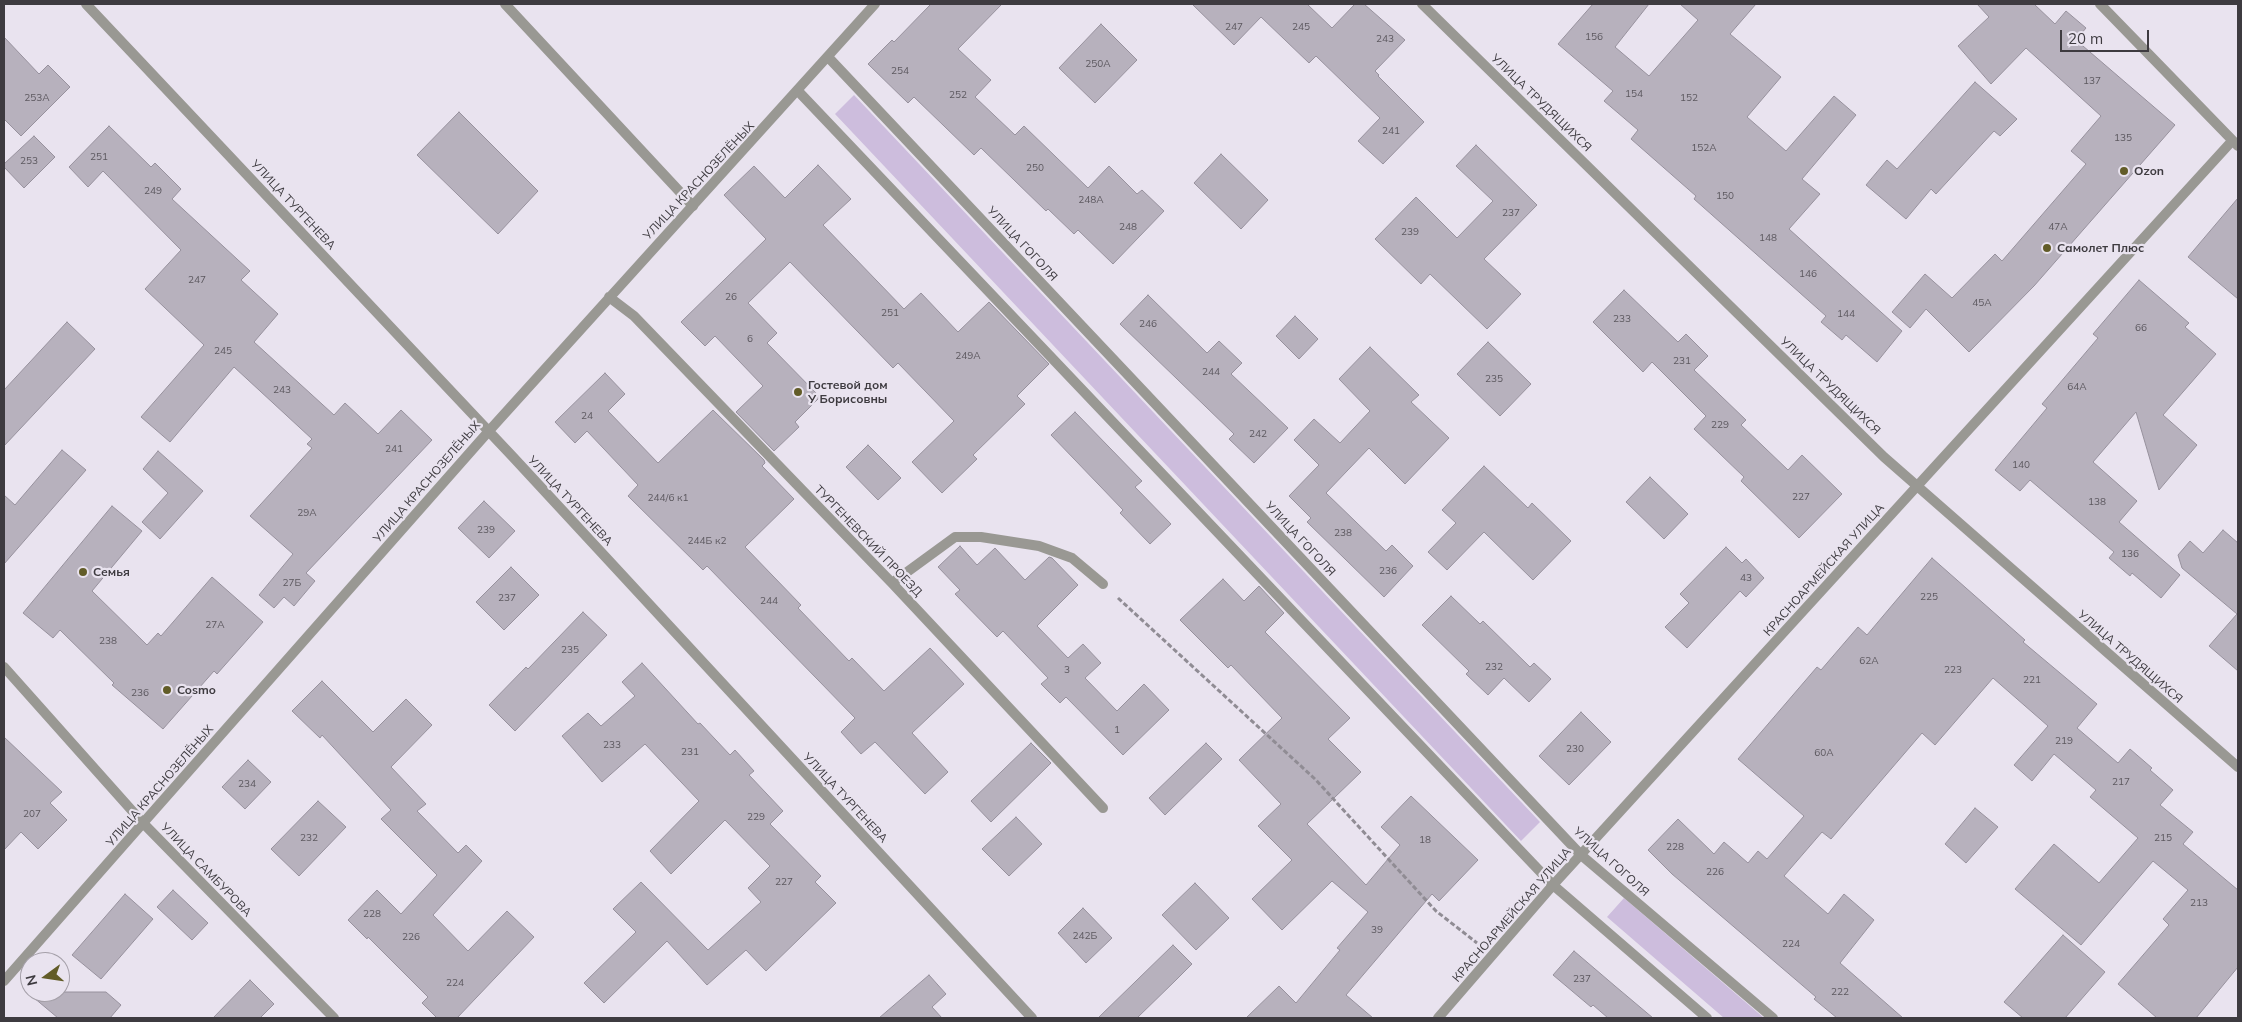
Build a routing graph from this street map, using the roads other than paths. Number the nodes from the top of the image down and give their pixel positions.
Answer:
1 (86, 4) edge
2 (505, 4) edge
3 (875, 4) edge
4 (1422, 4) edge
5 (2100, 4) edge
6 (828, 57) junction
7 (798, 91) junction
8 (2235, 144) edge
9 (693, 206) junction
10 (609, 297) junction
11 (488, 432) junction
12 (1917, 486) junction
13 (892, 583) junction
14 (1103, 584) road end
15 (4, 667) edge
16 (2238, 768) edge
17 (1103, 808) dead end
18 (143, 823) junction
19 (1581, 855) junction
20 (1552, 885) junction
21 (4, 981) edge
22 (334, 1018) edge
23 (1032, 1018) edge
24 (1438, 1018) edge
25 (1707, 1018) edge
26 (1773, 1018) edge

1 - 11 street, УЛИЦА ТУРГЕНЕВА
2 - 9 street
3 - 6 street, УЛИЦА КРАСНОЗЕЛЁНЫХ
4 - 12 street, УЛИЦА ТРУДЯЩИХСЯ
5 - 8 street
6 - 7 street, УЛИЦА КРАСНОЗЕЛЁНЫХ
6 - 19 street, УЛИЦА ГОГОЛЯ
7 - 9 street, УЛИЦА КРАСНОЗЕЛЁНЫХ
7 - 20 street
8 - 12 street, КРАСНОАРМЕЙСКАЯ УЛИЦА
9 - 10 street, УЛИЦА КРАСНОЗЕЛЁНЫХ
10 - 11 street, УЛИЦА КРАСНОЗЕЛЁНЫХ
10 - 13 street, ТУРГЕНЕВСКИЙ ПРОЕЗД
11 - 18 street, УЛИЦА КРАСНОЗЕЛЁНЫХ
11 - 23 street, УЛИЦА ТУРГЕНЕВА
12 - 16 street, УЛИЦА ТРУДЯЩИХСЯ
12 - 19 street, КРАСНОАРМЕЙСКАЯ УЛИЦА
13 - 14 street
13 - 17 street, ТУРГЕНЕВСКИЙ ПРОЕЗД
15 - 18 street, УЛИЦА САМБУРОВА
18 - 21 street, УЛИЦА КРАСНОЗЕЛЁНЫХ
18 - 22 street, УЛИЦА САМБУРОВА
19 - 20 street, КРАСНОАРМЕЙСКАЯ УЛИЦА
19 - 26 street, УЛИЦА ГОГОЛЯ
20 - 24 street, КРАСНОАРМЕЙСКАЯ УЛИЦА
20 - 25 street

